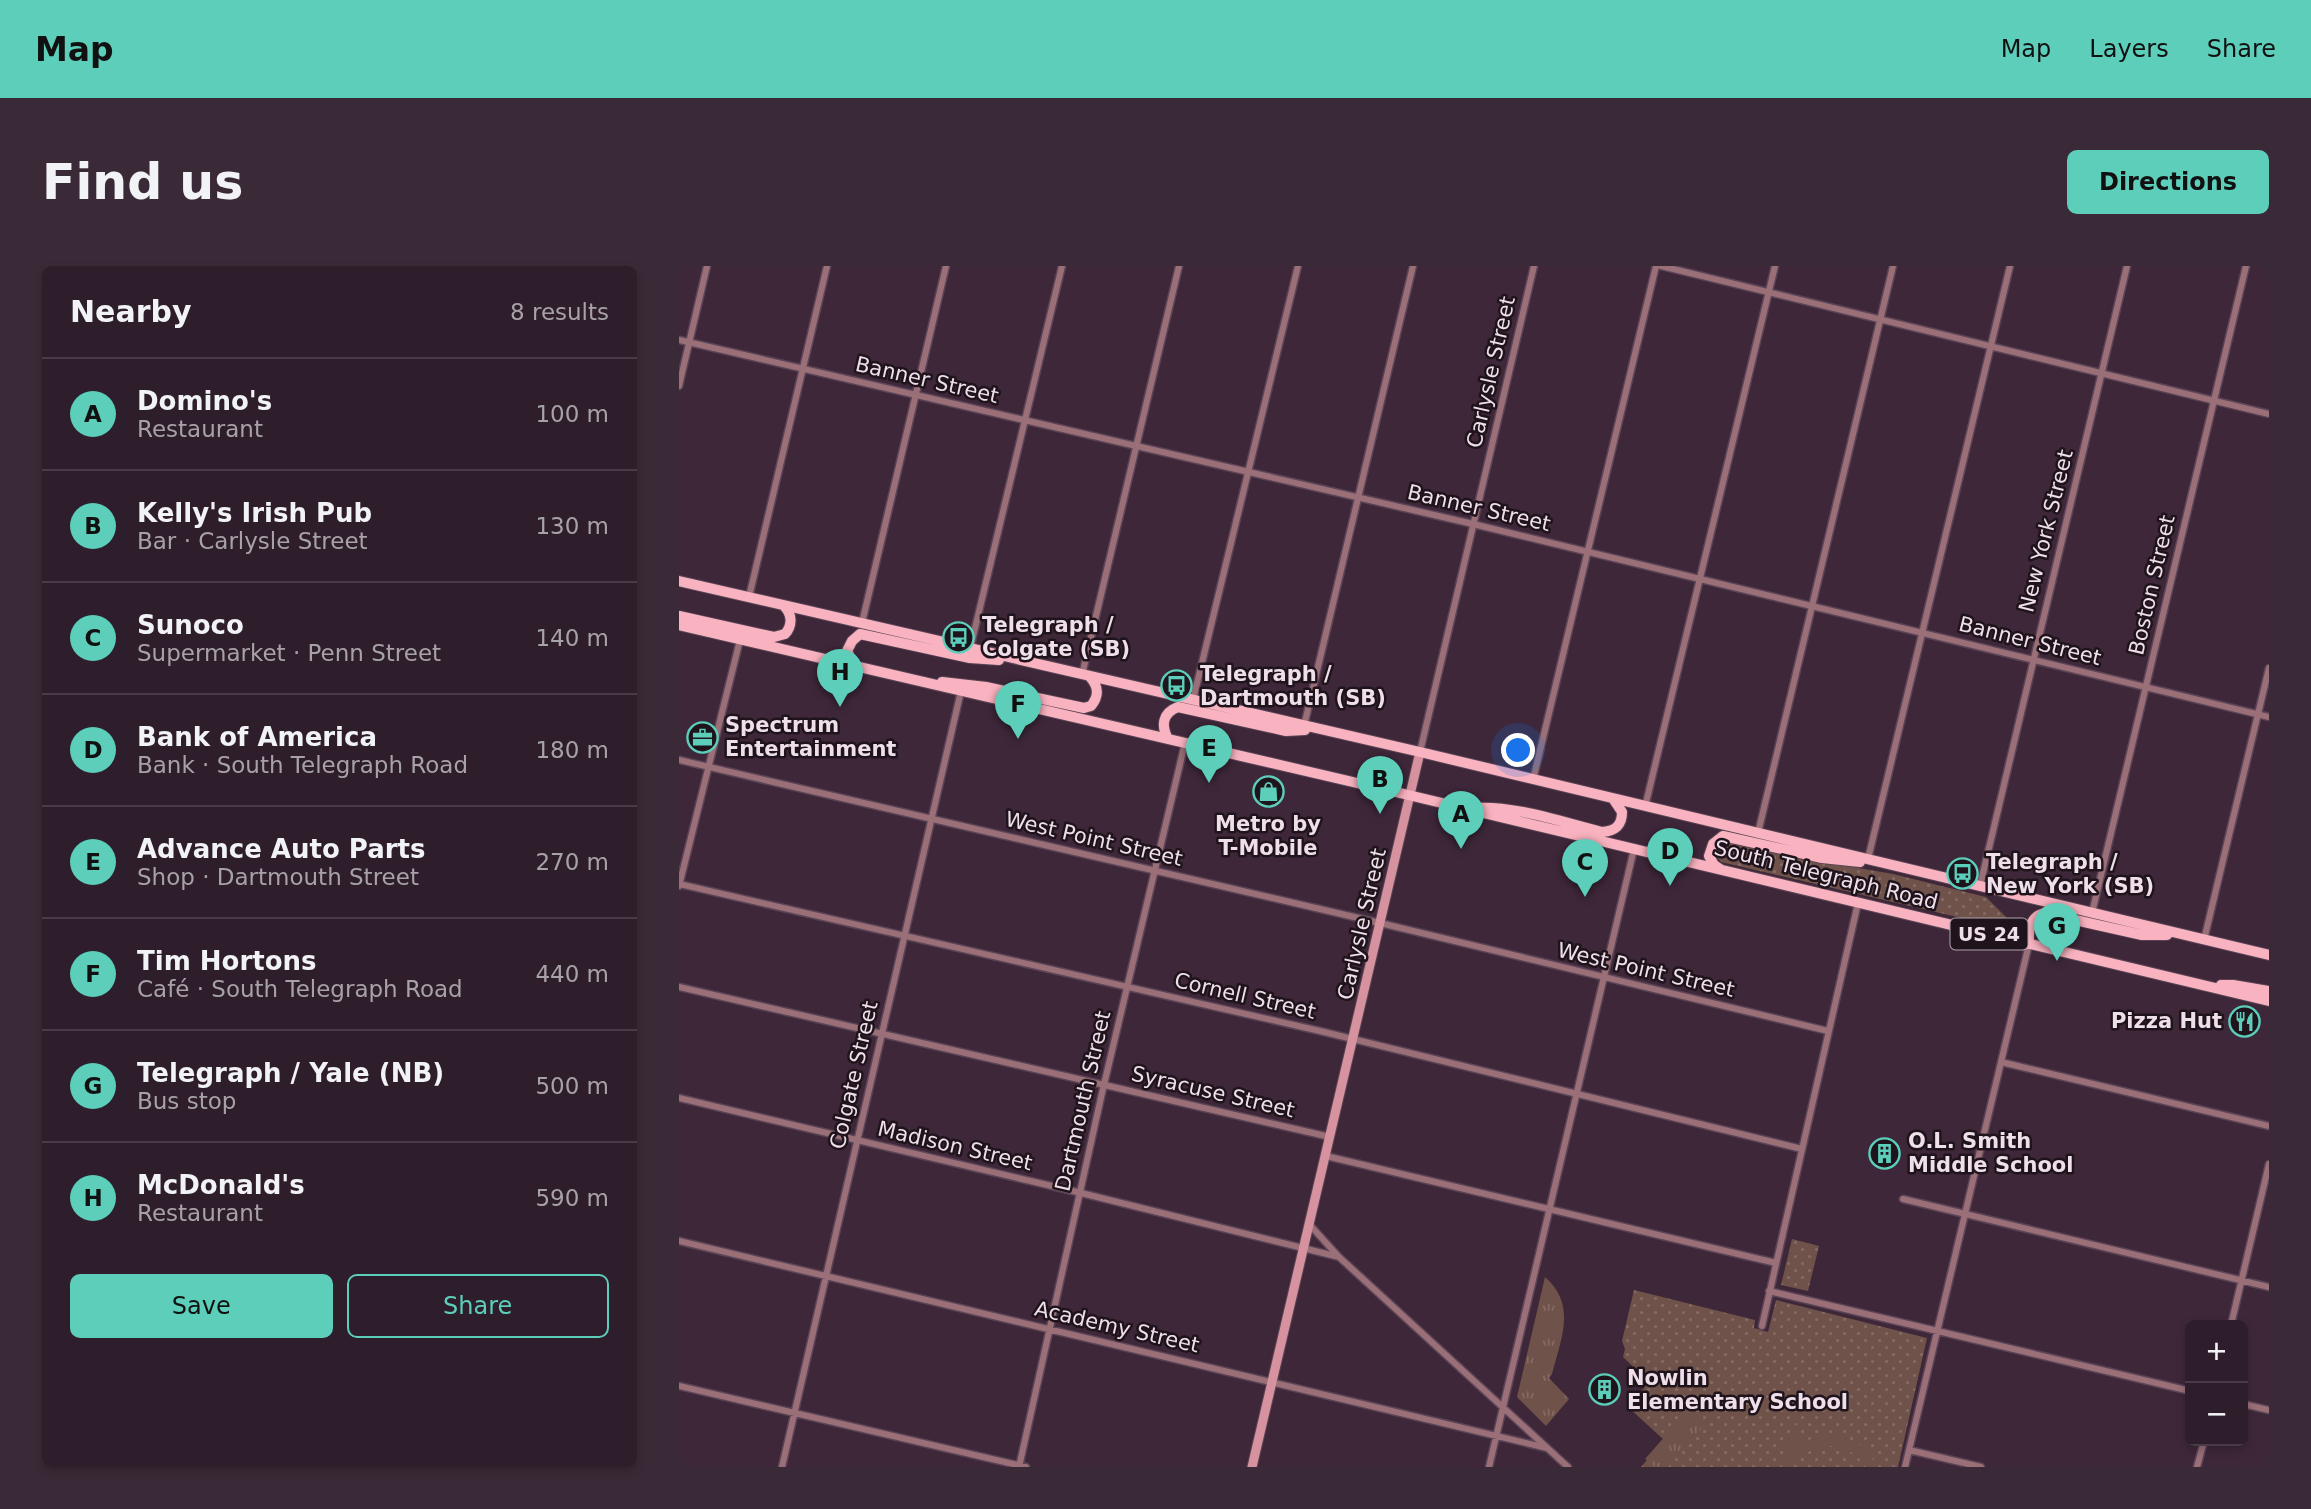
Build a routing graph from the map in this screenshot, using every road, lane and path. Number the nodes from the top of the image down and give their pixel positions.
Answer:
1 (707, 266) edge
2 (827, 266) edge
3 (946, 266) edge
4 (1062, 266) edge
5 (1179, 266) edge
6 (1298, 266) edge
7 (1413, 266) edge
8 (1534, 266) edge
9 (1659, 266) edge
10 (1775, 266) edge
11 (1893, 266) edge
12 (2010, 266) edge
13 (2127, 266) edge
14 (2246, 266) edge
15 (1768, 292) junction
16 (1880, 319) junction
17 (679, 340) edge
18 (689, 343) junction
19 (1990, 346) junction
20 (803, 369) junction
21 (2102, 374) junction
22 (679, 386) edge
23 (916, 396) junction
24 (2214, 401) junction
25 (2269, 414) edge
26 (1025, 420) junction
27 (1137, 447) junction
28 (1248, 472) junction
29 (1357, 498) junction
30 (1473, 524) junction
31 (1587, 552) junction
32 (1699, 579) junction
33 (679, 581) edge
34 (749, 597) junction
35 (783, 606) junction
36 (1812, 607) junction
37 (679, 616) edge
38 (862, 623) junction
39 (679, 625) edge
40 (1922, 633) junction
41 (740, 640) junction
42 (971, 649) junction
43 (1017, 660) junction
44 (2033, 660) junction
45 (855, 667) junction
46 (2269, 668) edge
47 (1086, 676) junction
48 (923, 682) junction
49 (2145, 687) junction
50 (961, 691) junction
51 (1193, 701) junction
52 (2258, 715) junction
53 (2269, 717) edge
54 (1304, 726) junction
55 (1318, 729) junction
56 (1168, 739) junction
57 (1185, 743) junction
58 (1420, 752) junction
59 (679, 760) edge
60 (710, 767) junction
61 (1533, 780) junction
62 (1410, 795) junction
63 (1614, 800) junction
64 (1645, 807) junction
65 (1463, 808) junction
66 (931, 820) junction
67 (1758, 833) junction
68 (1635, 849) junction
69 (1868, 859) junction
70 (1885, 863) junction
71 (1720, 870) junction
72 (1155, 871) junction
73 (679, 886) edge
74 (1980, 886) junction
75 (1858, 903) junction
76 (2092, 913) junction
77 (1380, 923) junction
78 (2182, 934) junction
79 (904, 935) junction
80 (2204, 940) junction
81 (2029, 944) junction
82 (2269, 955) edge
83 (1604, 978) junction
84 (2207, 986) junction
85 (679, 987) edge
86 (1127, 987) junction
87 (2269, 991) edge
88 (2269, 1001) edge
89 (1828, 1031) junction
90 (881, 1035) junction
91 (1353, 1040) junction
92 (2001, 1062) junction
93 (1104, 1085) junction
94 (1577, 1094) junction
95 (679, 1098) edge
96 (2269, 1126) edge
97 (1330, 1137) junction
98 (857, 1141) junction
99 (1802, 1149) junction
100 (1326, 1156) junction
101 (2269, 1164) edge
102 (1081, 1193) junction
103 (1903, 1199) dead end
104 (1550, 1209) junction
105 (1966, 1214) junction
106 (1309, 1224) junction
107 (679, 1241) edge
108 (1304, 1248) junction
109 (1339, 1257) junction
110 (1776, 1263) junction
111 (825, 1275) junction
112 (2242, 1281) junction
113 (2269, 1287) edge
114 (1769, 1291) junction
115 (2232, 1320) edge
116 (1762, 1326) dead end
117 (1049, 1329) junction
118 (1938, 1331) junction
119 (1273, 1381) junction
120 (679, 1386) edge
121 (2185, 1390) edge
122 (2248, 1405) edge
123 (1504, 1407) junction
124 (2269, 1410) edge
125 (795, 1413) junction
126 (1497, 1434) junction
127 (2203, 1446) edge
128 (1547, 1448) junction
129 (1909, 1450) junction
130 (1021, 1466) edge
131 (782, 1467) edge
132 (1252, 1467) edge
133 (1489, 1467) edge
134 (1568, 1467) edge
135 (1905, 1467) edge
136 (1981, 1467) edge
137 (2197, 1467) edge

1 - 18 street
2 - 20 street
3 - 23 street
4 - 26 street
5 - 27 street
6 - 28 street
7 - 29 street
8 - 30 street, Carlysle Street
9 - 15 street
9 - 31 street
10 - 15 street
11 - 16 street
12 - 19 street
13 - 21 street, New York Street
14 - 24 street, Boston Street
15 - 16 street
15 - 32 street
16 - 19 street
16 - 36 street
17 - 18 street, Banner Street
18 - 20 street, Banner Street
18 - 22 street
19 - 21 street
19 - 40 street
20 - 23 street, Banner Street
20 - 34 street
21 - 24 street
21 - 44 street, New York Street
23 - 26 street, Banner Street
23 - 38 street
24 - 25 street
24 - 49 street, Boston Street
26 - 27 street, Banner Street
26 - 42 street
27 - 28 street, Banner Street
27 - 47 street
28 - 29 street, Banner Street
28 - 51 street
29 - 30 street, Banner Street
29 - 54 street
30 - 31 street, Banner Street
30 - 58 street, Carlysle Street
31 - 32 street, Banner Street
31 - 61 street
32 - 36 street, Banner Street
32 - 64 street
33 - 34 main road, South Telegraph Road / US 24
34 - 35 main road, South Telegraph Road / US 24
35 - 37 main road
35 - 38 main road, South Telegraph Road / US 24
36 - 40 street, Banner Street
36 - 67 street
38 - 42 main road, South Telegraph Road / US 24
39 - 41 main road, South Telegraph Road / US 24
40 - 44 street, Banner Street
40 - 69 street
41 - 45 main road, South Telegraph Road / US 24
41 - 60 street
42 - 43 main road, South Telegraph Road / US 24
43 - 45 main road
43 - 47 main road, South Telegraph Road / US 24
44 - 49 street, Banner Street
44 - 74 street, New York Street
45 - 48 main road, South Telegraph Road / US 24
46 - 52 street
47 - 48 main road
47 - 51 main road, South Telegraph Road / US 24
48 - 50 main road, South Telegraph Road / US 24
49 - 52 street, Banner Street
49 - 76 street, Boston Street
50 - 56 main road, South Telegraph Road / US 24
50 - 66 street, Colgate Street
51 - 54 main road, South Telegraph Road / US 24
52 - 53 street, Banner Street
52 - 80 street
54 - 55 main road, South Telegraph Road / US 24
55 - 56 main road
55 - 58 main road, South Telegraph Road / US 24
56 - 57 main road, South Telegraph Road / US 24
57 - 62 main road, South Telegraph Road / US 24
57 - 72 street, Dartmouth Street
58 - 61 main road, South Telegraph Road / US 24
58 - 62 street, Carlysle Street
59 - 60 street, West Point Street
60 - 66 street, West Point Street
60 - 73 street
61 - 63 main road, South Telegraph Road / US 24
62 - 65 main road, South Telegraph Road / US 24
62 - 77 street, Carlysle Street
63 - 64 main road, South Telegraph Road / US 24
63 - 65 main road
64 - 67 main road, South Telegraph Road / US 24
65 - 68 main road, South Telegraph Road / US 24
66 - 72 street, West Point Street
66 - 79 street, Colgate Street
67 - 69 main road, South Telegraph Road / US 24
68 - 71 main road, South Telegraph Road / US 24
68 - 83 street
69 - 70 main road, South Telegraph Road / US 24
70 - 71 main road
70 - 74 main road, South Telegraph Road / US 24
71 - 75 main road, South Telegraph Road / US 24
72 - 77 street, West Point Street
72 - 86 street, Dartmouth Street
73 - 79 street, Cornell Street
74 - 76 main road, South Telegraph Road / US 24
75 - 81 main road, South Telegraph Road / US 24
75 - 89 street
76 - 78 main road, South Telegraph Road / US 24
77 - 83 street, West Point Street
77 - 91 street, Carlysle Street
78 - 80 main road, South Telegraph Road / US 24
78 - 81 main road
79 - 86 street, Cornell Street
79 - 90 street, Colgate Street
80 - 82 main road, South Telegraph Road / US 24
81 - 84 main road, South Telegraph Road / US 24
81 - 92 street
83 - 89 street, West Point Street
83 - 94 street
84 - 87 main road
84 - 88 main road, South Telegraph Road / US 24
85 - 90 street, Syracuse Street
86 - 91 street, Cornell Street
86 - 93 street, Dartmouth Street
89 - 99 street
90 - 93 street, Syracuse Street
90 - 98 street, Colgate Street
91 - 94 street, Cornell Street
91 - 97 street, Carlysle Street
92 - 96 street
92 - 105 street
93 - 97 street, Syracuse Street
93 - 102 street, Dartmouth Street
94 - 99 street, Cornell Street
94 - 104 street
95 - 98 street, Madison Street
97 - 100 street, Carlysle Street
98 - 102 street, Madison Street
98 - 111 street, Colgate Street
99 - 110 street
100 - 104 street
100 - 106 street, Carlysle Street
101 - 112 street
102 - 108 street, Madison Street
102 - 117 street, Dartmouth Street
103 - 105 street
104 - 110 street
104 - 123 street
105 - 112 street
105 - 118 street
106 - 108 street, Carlysle Street
106 - 109 street
107 - 111 street, Academy Street
108 - 109 street, Madison Street
108 - 119 street, Carlysle Street
109 - 123 street
110 - 114 street
111 - 117 street, Academy Street
111 - 125 street, Colgate Street
112 - 113 street
112 - 115 street
114 - 116 street
114 - 118 street
117 - 119 street, Academy Street
117 - 130 street, Dartmouth Street
118 - 121 street
118 - 129 street
119 - 126 street, Academy Street
119 - 132 street, Carlysle Street
120 - 125 street
122 - 124 street
123 - 126 street
123 - 128 street
125 - 130 street
125 - 131 street, Colgate Street
126 - 128 street, Academy Street
126 - 133 street
127 - 137 street
128 - 134 street
129 - 135 street
129 - 136 street

